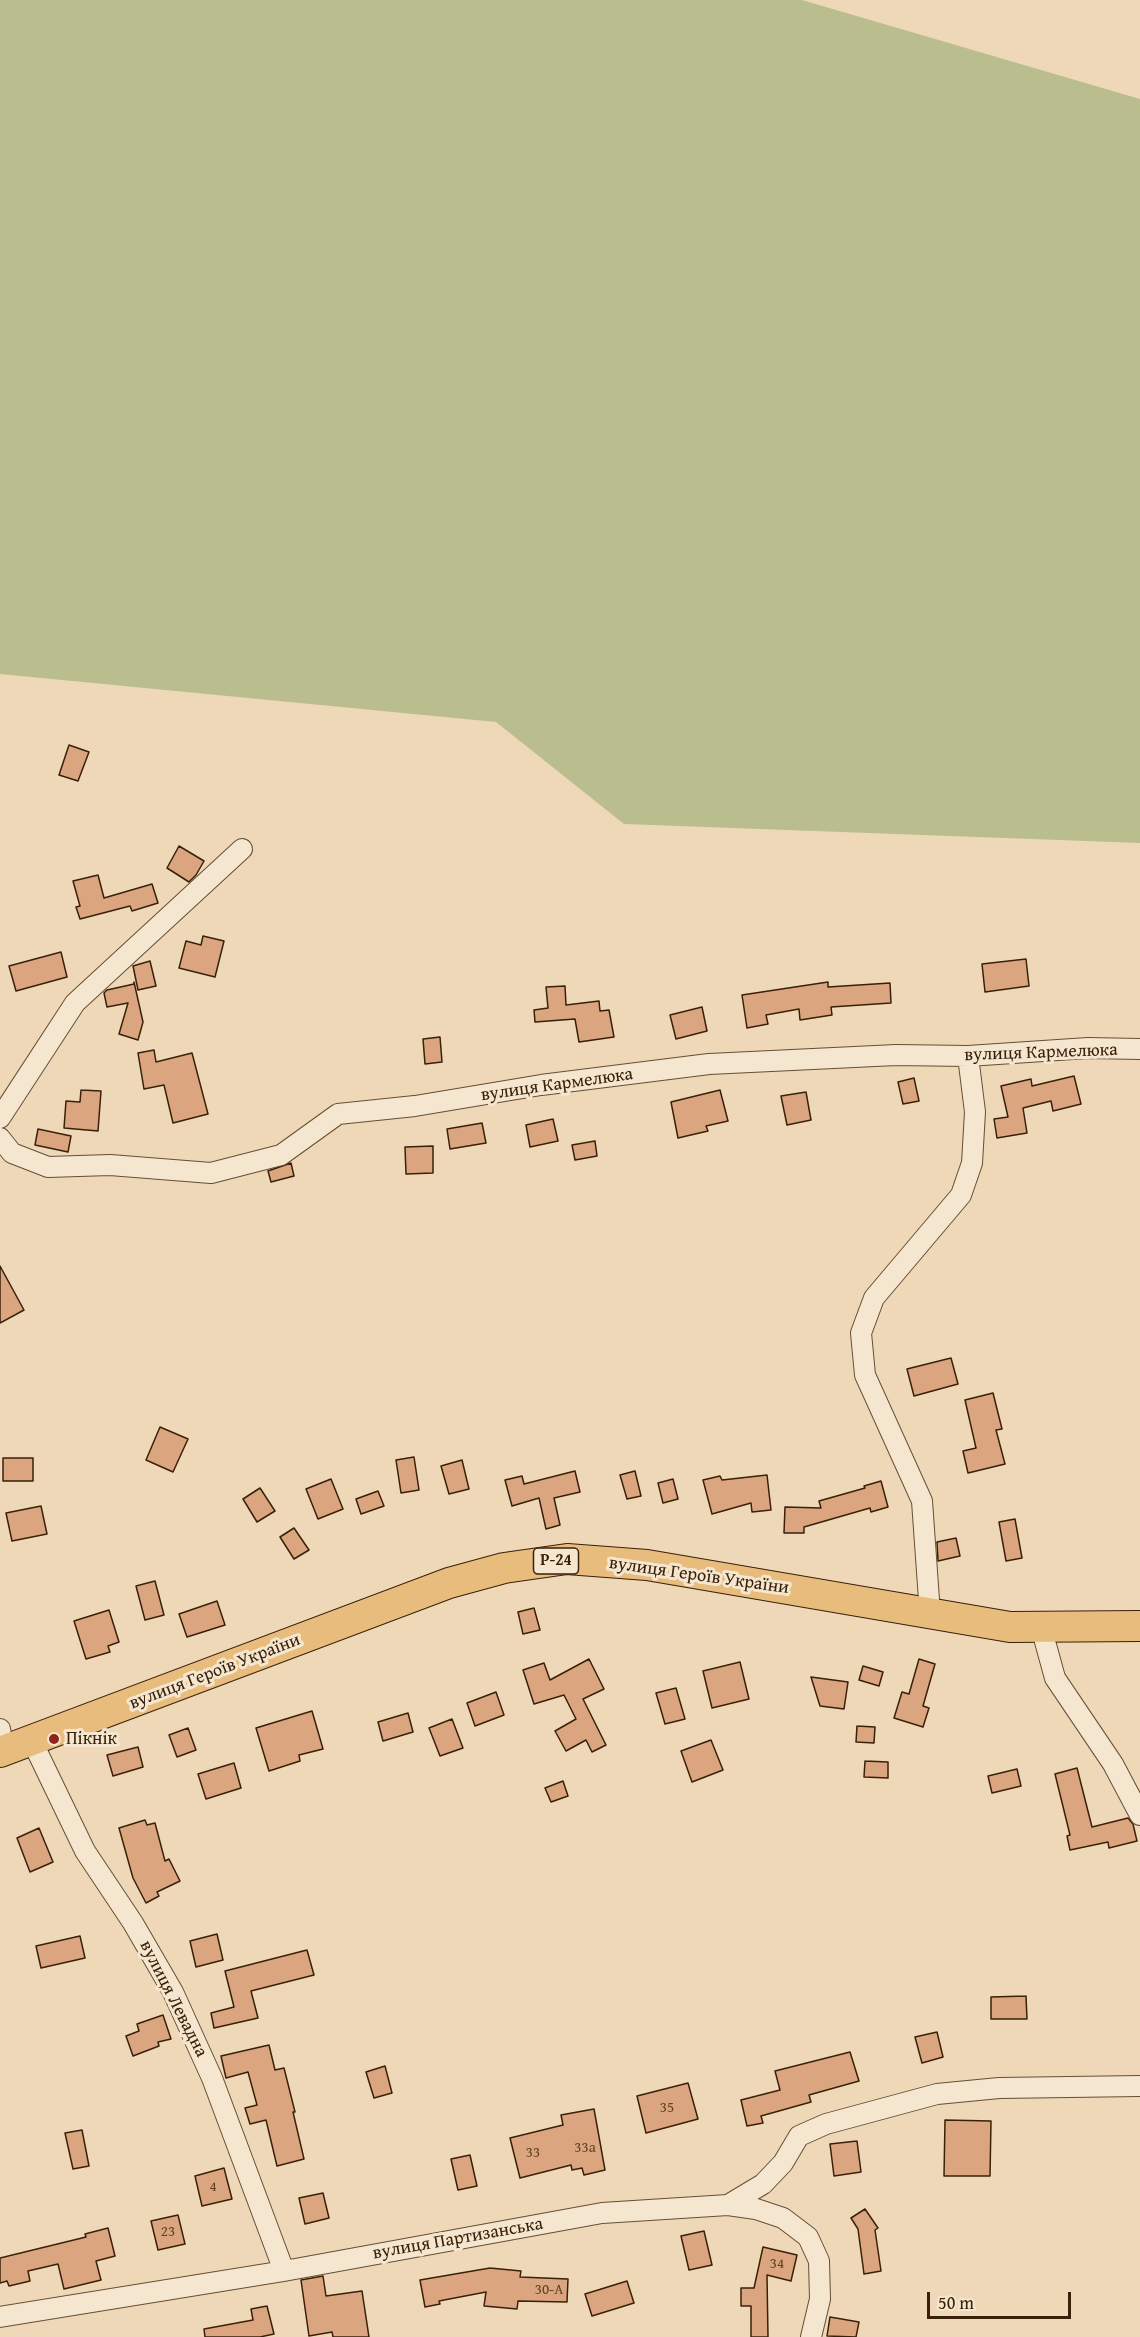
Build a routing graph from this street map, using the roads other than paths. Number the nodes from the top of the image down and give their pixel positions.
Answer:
1 (242, 849) dead end
2 (1140, 1049) edge
3 (968, 1056) junction
4 (0, 1118) edge
5 (0, 1138) edge
6 (930, 1614) junction
7 (1140, 1626) edge
8 (1041, 1627) junction
9 (32, 1741) junction
10 (1, 1744) edge
11 (1140, 1815) edge
12 (1140, 2086) edge
13 (728, 2205) junction
14 (284, 2271) junction
15 (0, 2317) edge
16 (811, 2337) edge

1 - 4 street
2 - 3 street, вулиця Кармелюка
3 - 5 street, вулиця Кармелюка
3 - 6 street
6 - 8 main road, вулиця Героїв України / Р-24
6 - 9 main road, вулиця Героїв України / Р-24
7 - 8 main road, вулиця Героїв України / Р-24
8 - 11 street
9 - 10 main road, вулиця Героїв України / Р-24
9 - 14 street, вулиця Левадна
12 - 13 street
13 - 14 street, вулиця Партизанська
13 - 16 street, вулиця Партизанська
14 - 15 street, вулиця Партизанська

